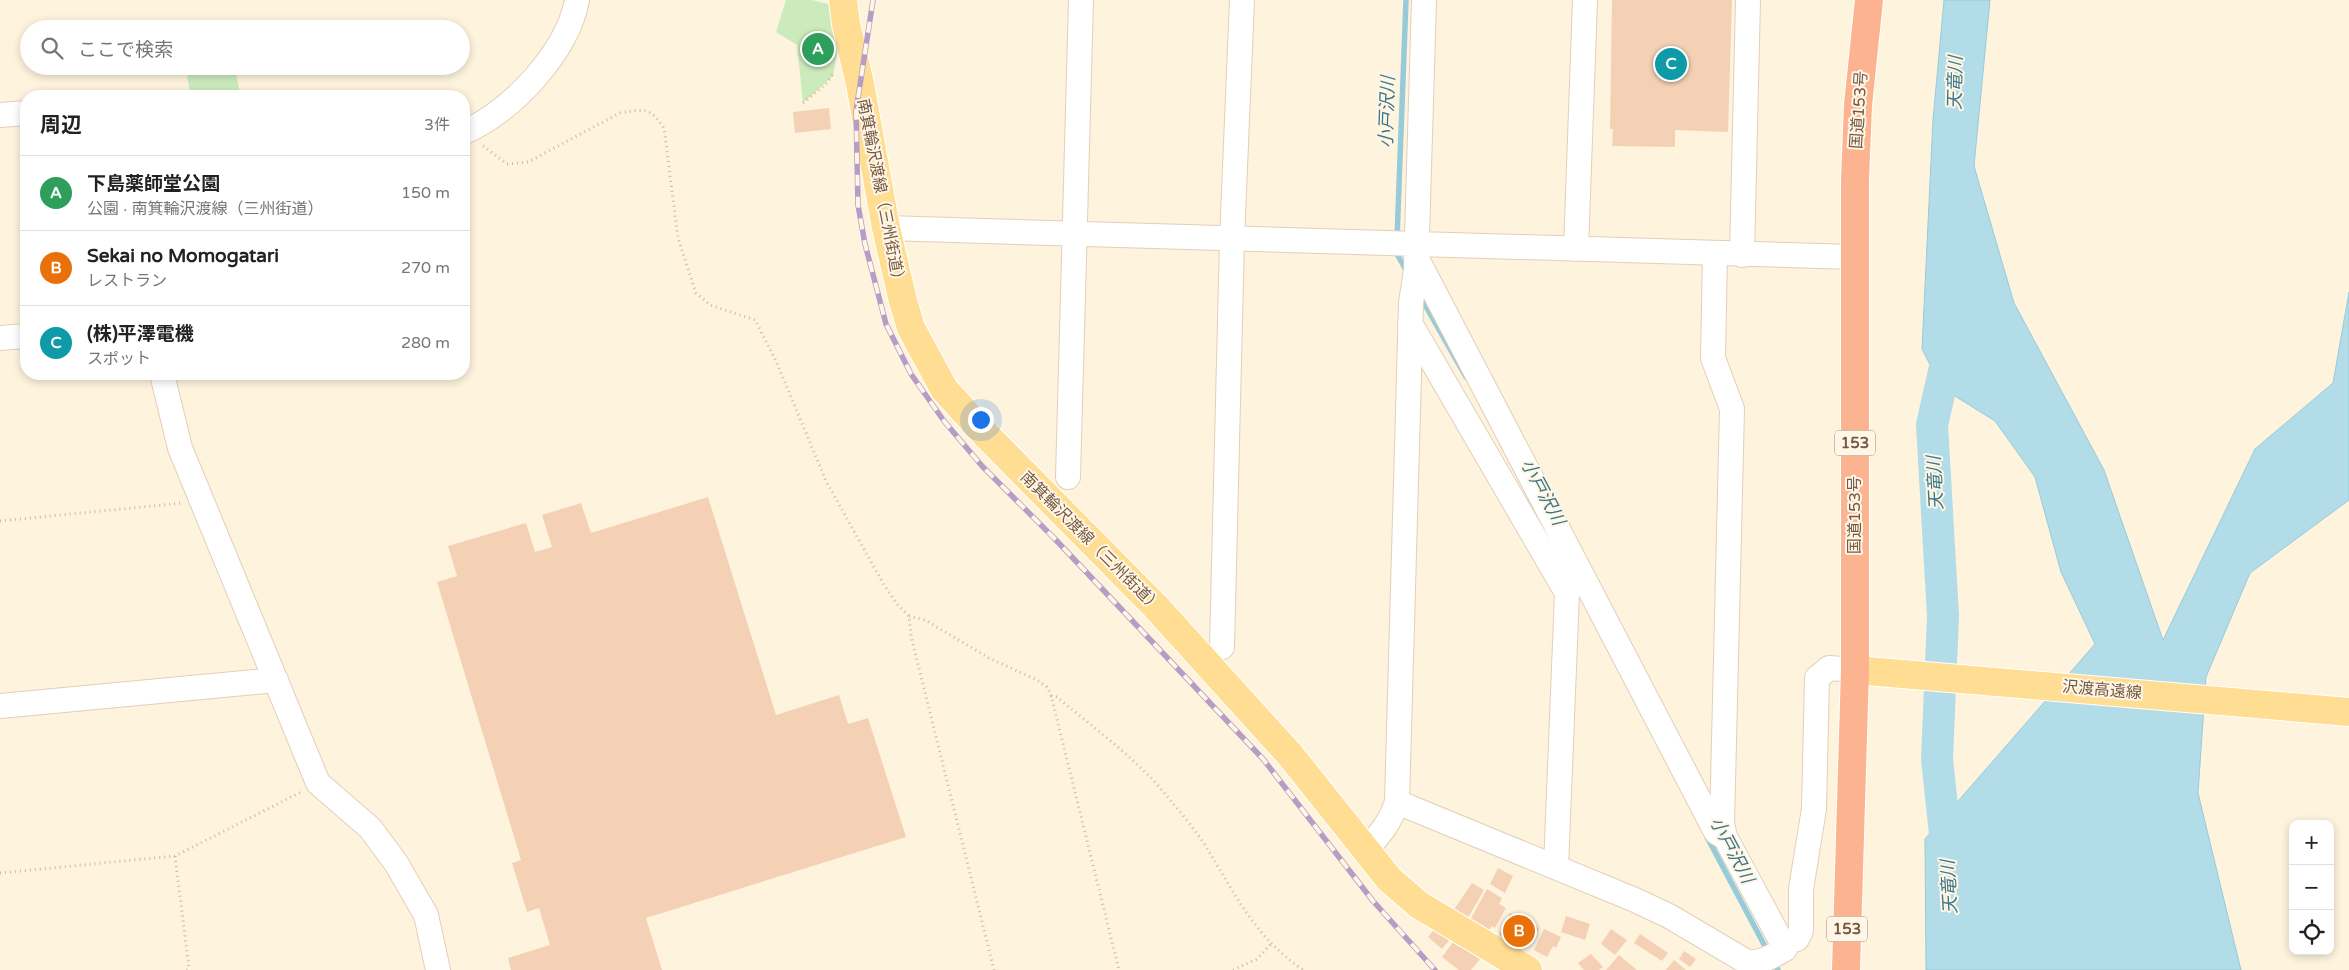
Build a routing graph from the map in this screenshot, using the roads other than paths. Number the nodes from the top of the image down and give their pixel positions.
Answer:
1 (577, 0) edge
2 (843, 0) edge
3 (1082, 0) edge
4 (1242, 0) edge
5 (1424, 0) edge
6 (1585, 0) edge
7 (1748, 0) edge
8 (1869, 0) edge
9 (20, 113) edge
10 (0, 115) edge
11 (470, 128) edge
12 (886, 228) junction
13 (1074, 233) junction
14 (1232, 239) junction
15 (1576, 249) junction
16 (1414, 253) junction
17 (1715, 254) junction
18 (1742, 255) junction
19 (1854, 257) junction
20 (1410, 313) junction
21 (20, 336) edge
22 (0, 338) edge
23 (163, 380) edge
24 (1068, 477) dead end
25 (1222, 647) dead end
26 (1867, 670) junction
27 (276, 680) junction
28 (0, 706) edge
29 (2349, 712) edge
30 (1397, 802) junction
31 (1725, 837) junction
32 (1366, 849) junction
33 (1556, 867) junction
34 (1764, 957) edge
35 (438, 970) edge
36 (1528, 970) edge
37 (1846, 970) edge

1 - 11 street
2 - 12 main road, 南箕輪沢渡線（三州街道）
3 - 13 street
4 - 14 street
5 - 16 street
6 - 15 street
7 - 18 street
8 - 19 highway, 国道153号 / 153
9 - 10 street
12 - 13 street
12 - 32 main road, 南箕輪沢渡線（三州街道）
13 - 14 street
13 - 24 street
14 - 16 street
14 - 25 street
15 - 16 street
15 - 17 street
16 - 20 street
16 - 31 street
17 - 18 street
17 - 31 street
18 - 19 street
19 - 26 highway, 国道153号 / 153
20 - 30 street
20 - 33 street
21 - 22 street
23 - 27 street
26 - 29 main road, 沢渡高遠線
26 - 34 street
26 - 37 highway, 国道153号 / 153
27 - 28 street
27 - 35 street
30 - 32 street
30 - 33 street
31 - 34 street
32 - 36 main road, 南箕輪沢渡線（三州街道）
33 - 34 street

